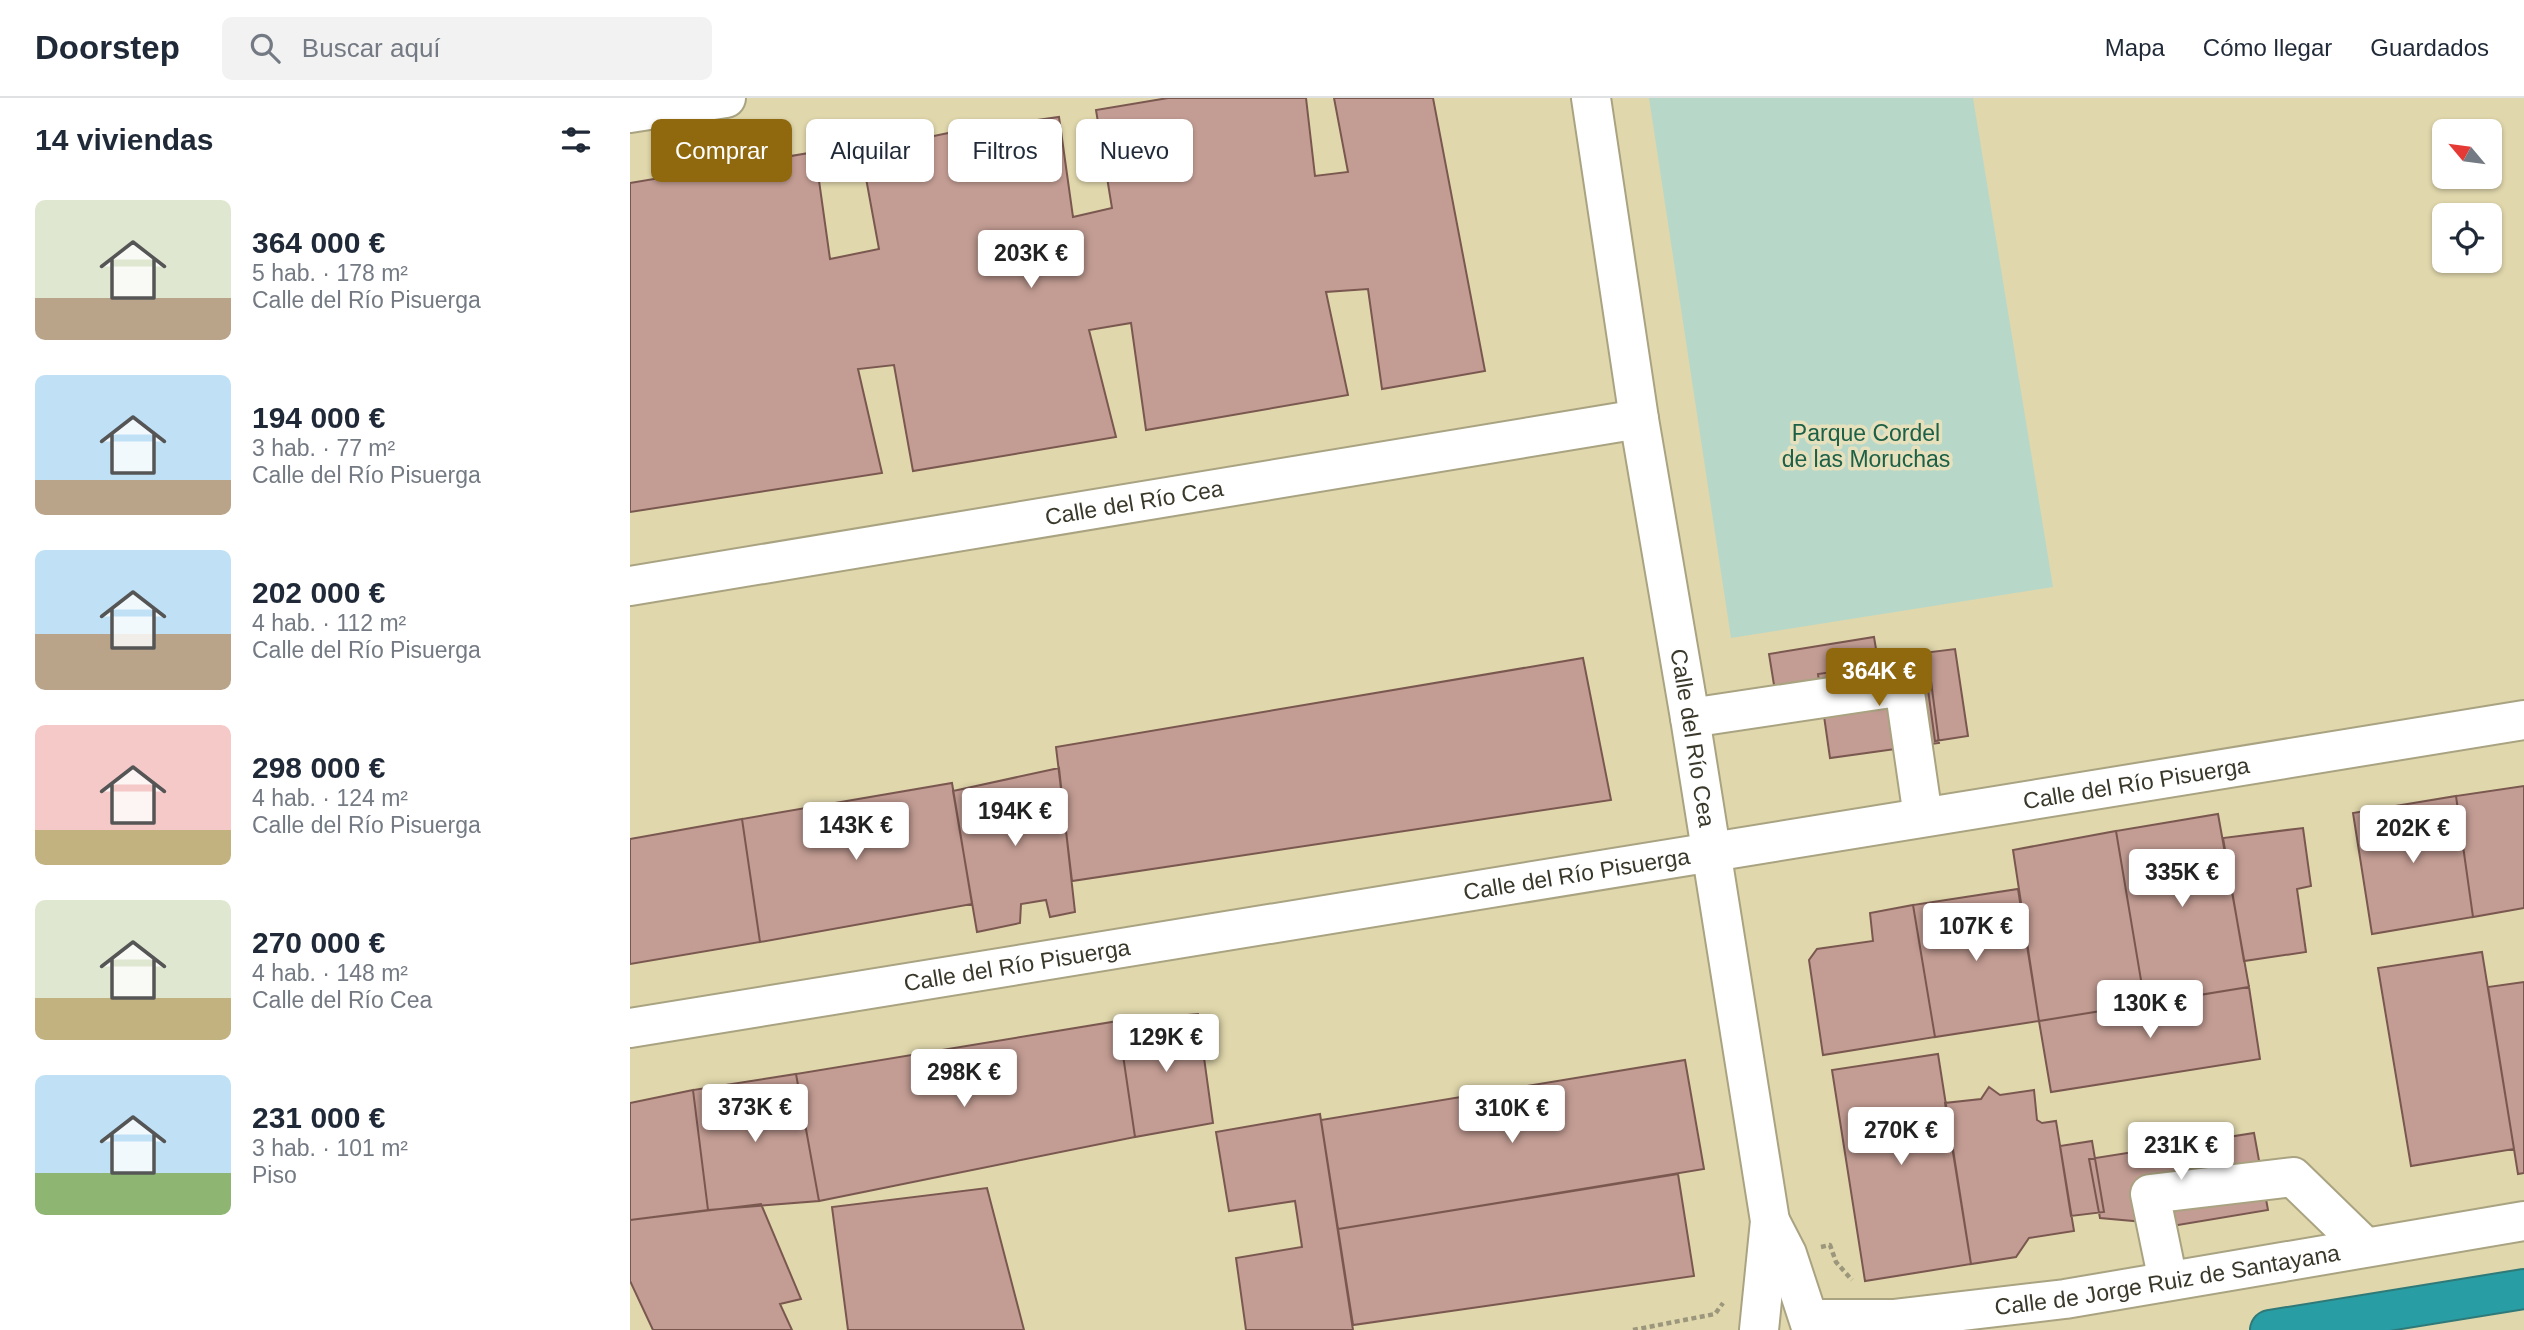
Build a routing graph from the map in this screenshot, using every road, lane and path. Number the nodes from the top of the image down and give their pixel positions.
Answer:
1 (726, 98) edge
2 (1591, 98) edge
3 (630, 113) edge
4 (1639, 418) junction
5 (630, 586) edge
6 (1690, 718) junction
7 (2524, 720) edge
8 (1923, 817) junction
9 (1711, 853) junction
10 (630, 1028) edge
11 (2524, 1221) edge
12 (1779, 1238) junction
13 (2365, 1247) junction
14 (2168, 1281) junction
15 (1856, 1283) dead end
16 (2524, 1289) edge
17 (1726, 1298) dead end
18 (1811, 1325) edge
19 (1633, 1330) edge
20 (1759, 1330) edge
21 (2270, 1330) edge

1 - 3 street
2 - 4 street, Calle del Río Cea
4 - 5 street, Calle del Río Cea
4 - 6 street, Calle del Río Cea
6 - 8 street
6 - 9 street, Calle del Río Cea
7 - 8 street, Calle del Río Pisuerga
8 - 9 street, Calle del Río Pisuerga
9 - 10 street, Calle del Río Pisuerga
9 - 12 street, Calle del Río Cea
11 - 13 street, Calle de Jorge Ruiz de Santayana
12 - 15 path
12 - 18 street, Calle del Río Cea
12 - 20 street, Calle del Río Cea
13 - 14 street, Calle de Jorge Ruiz de Santayana
13 - 14 street
14 - 18 street, Calle de Jorge Ruiz de Santayana
16 - 21 highway
17 - 19 path

